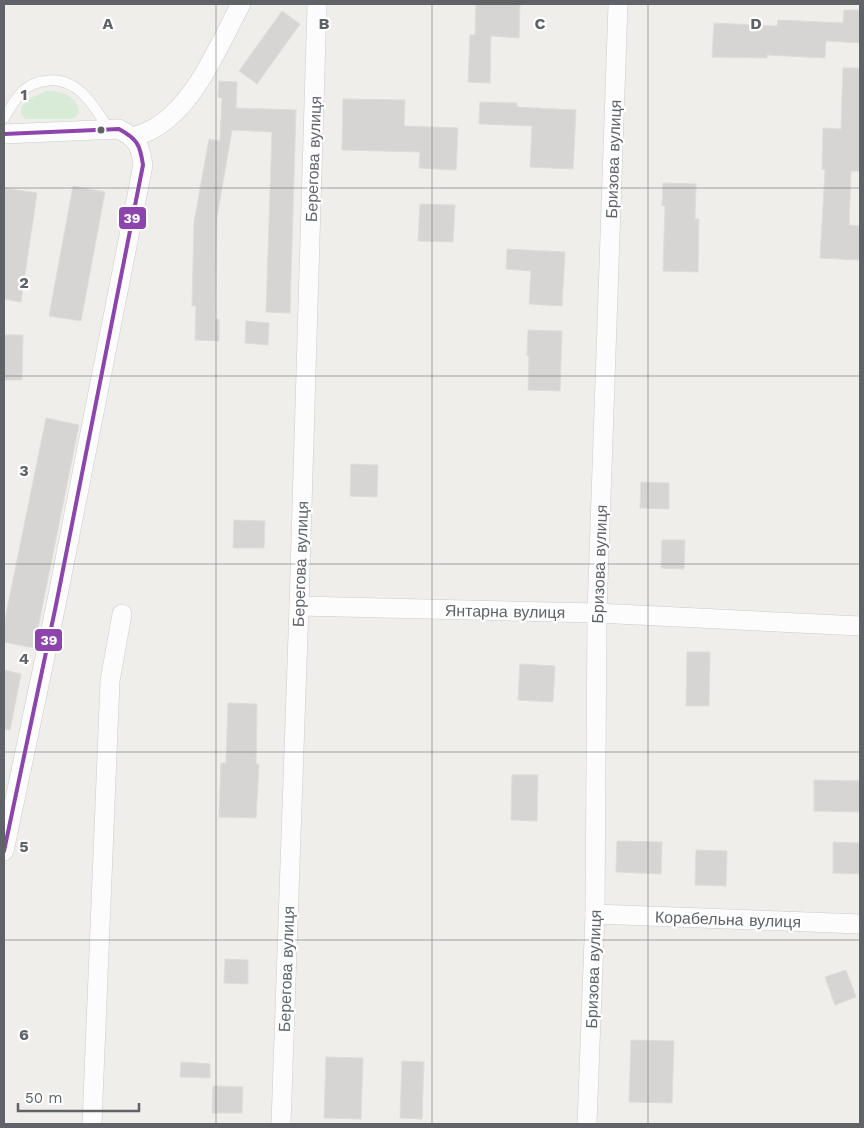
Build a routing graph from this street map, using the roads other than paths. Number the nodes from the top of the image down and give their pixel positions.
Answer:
1 (241, 4) edge
2 (317, 4) edge
3 (618, 4) edge
4 (4, 118) edge
5 (109, 130) junction
6 (4, 134) edge
7 (133, 137) junction
8 (299, 606) junction
9 (597, 613) junction
10 (122, 614) dead end
11 (860, 626) edge
12 (4, 851) edge
13 (595, 914) junction
14 (860, 924) edge
15 (92, 1124) edge
16 (280, 1124) edge
17 (587, 1124) edge

1 - 7 street
2 - 8 street, Берегова вулиця
3 - 9 street, Бризова вулиця
4 - 5 lane
5 - 6 street
5 - 7 street
7 - 12 street
8 - 9 street, Янтарна вулиця
8 - 16 street, Берегова вулиця
9 - 11 street, Янтарна вулиця
9 - 13 street, Бризова вулиця
10 - 15 street
13 - 14 street, Корабельна вулиця
13 - 17 street, Бризова вулиця

